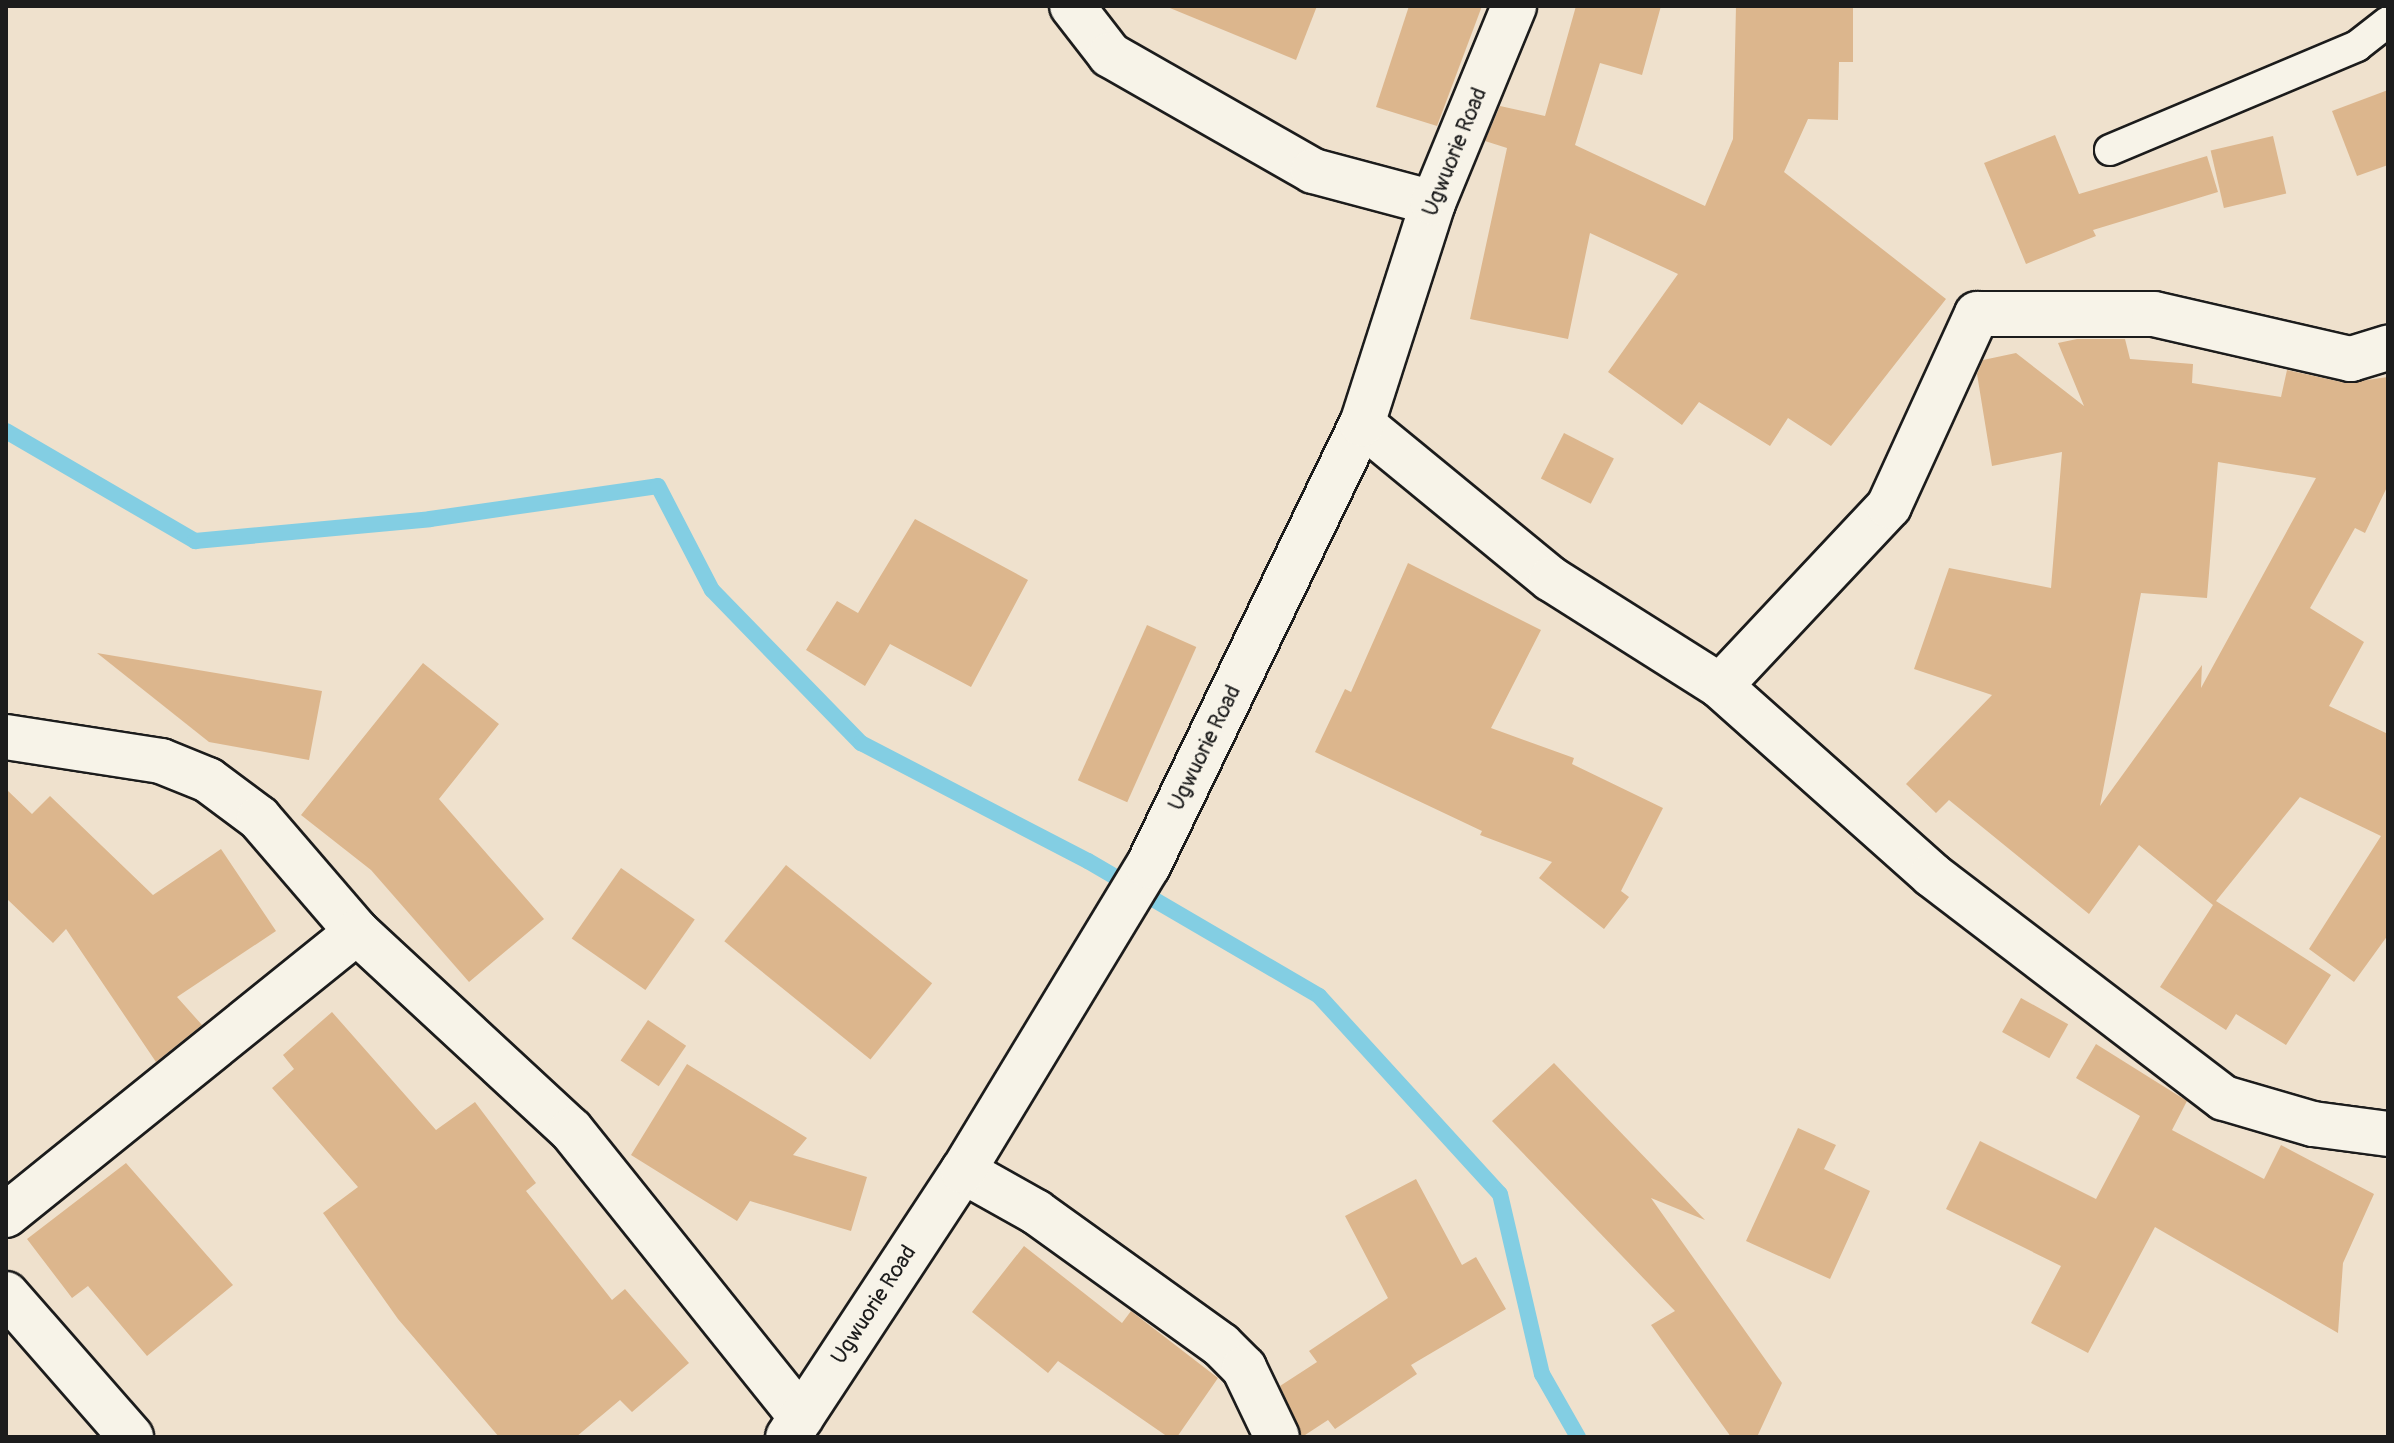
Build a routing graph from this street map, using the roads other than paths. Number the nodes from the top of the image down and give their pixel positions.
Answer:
1 (1072, 6) edge
2 (1514, 6) edge
3 (2388, 22) edge
4 (2110, 150) dead end
5 (1433, 203) junction
6 (2388, 348) edge
7 (1362, 424) junction
8 (1720, 686) junction
9 (6, 737) edge
10 (357, 932) junction
11 (2388, 1134) edge
12 (963, 1171) junction
13 (6, 1215) edge
14 (6, 1294) edge
15 (794, 1427) edge
16 (131, 1437) edge
17 (1277, 1437) edge

1 - 5 street
2 - 5 street, Ugwuorie Road
3 - 4 lane
5 - 7 street, Ugwuorie Road
6 - 8 street
7 - 8 street
7 - 12 street, Ugwuorie Road
8 - 11 street
9 - 10 street
10 - 13 street
10 - 15 street
12 - 15 street, Ugwuorie Road
12 - 17 street
14 - 16 street

